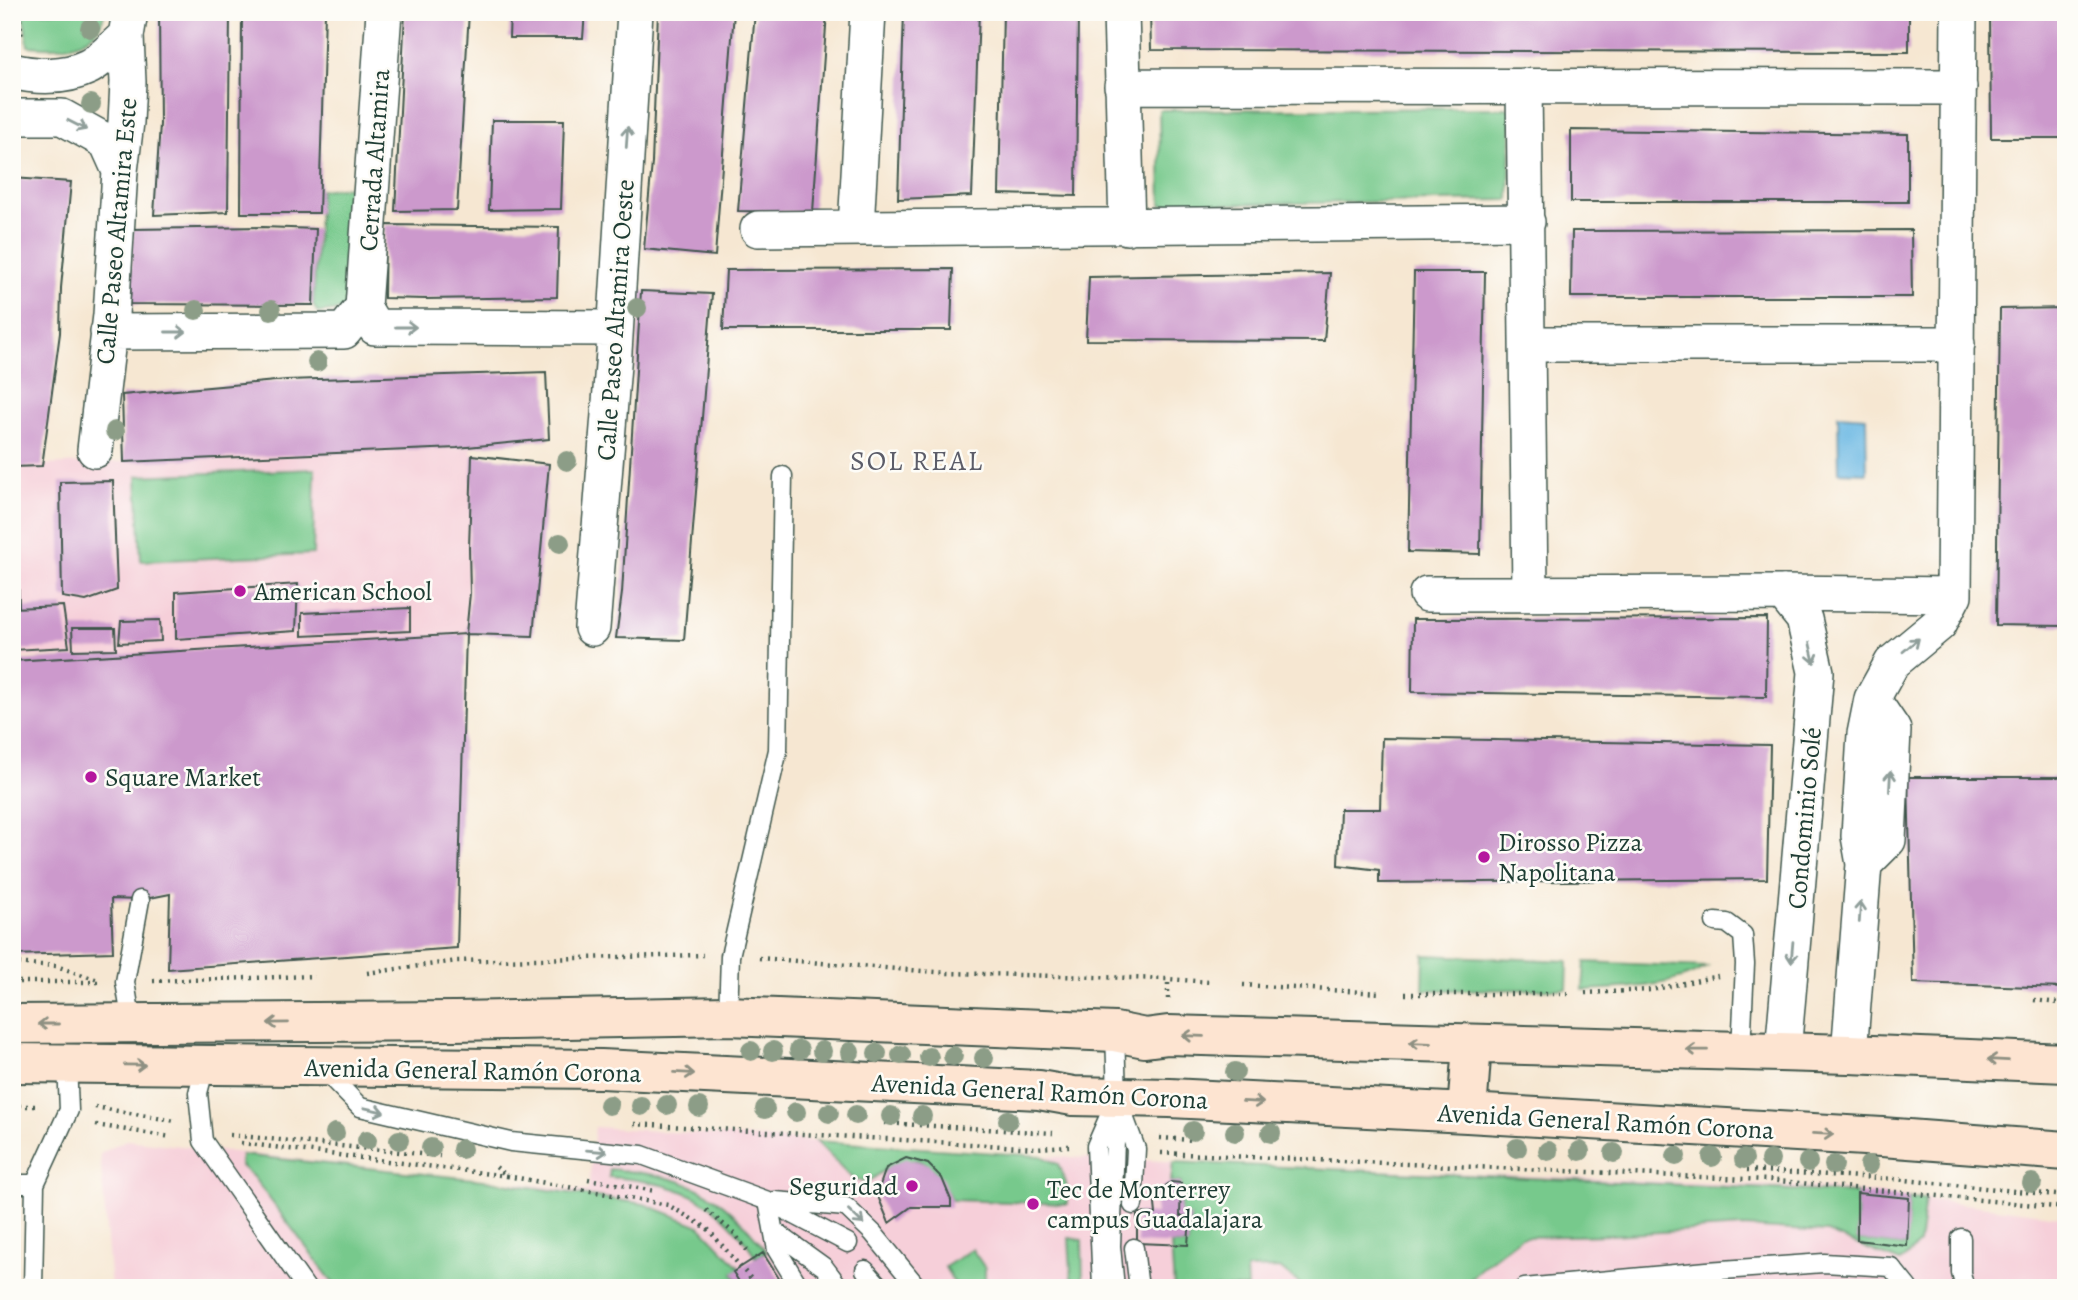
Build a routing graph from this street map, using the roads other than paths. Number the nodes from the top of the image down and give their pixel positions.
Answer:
1 (384, 12) edge
2 (635, 12) edge
3 (868, 12) edge
4 (1121, 12) edge
5 (1959, 12) edge
6 (128, 24) edge
7 (17, 60) edge
8 (1122, 86) junction
9 (1524, 86) junction
10 (1959, 87) junction
11 (12, 117) edge
12 (120, 171) junction
13 (1527, 222) junction
14 (1127, 227) junction
15 (856, 228) junction
16 (758, 229) dead end
17 (363, 307) junction
18 (108, 332) junction
19 (615, 340) junction
20 (1529, 344) junction
21 (1957, 344) junction
22 (95, 450) dead end
23 (783, 476) dead end
24 (1530, 593) junction
25 (1783, 593) junction
26 (1427, 594) dead end
27 (1954, 595) junction
28 (592, 628) dead end
29 (1803, 833) junction
30 (1870, 847) junction
31 (140, 900) dead end
32 (1715, 922) dead end
33 (728, 1016) junction
34 (12, 1024) edge
35 (132, 1024) junction
36 (1115, 1032) junction
37 (1472, 1044) junction
38 (1741, 1051) junction
39 (1783, 1052) junction
40 (1849, 1054) junction
41 (12, 1063) edge
42 (2066, 1063) edge
43 (67, 1064) junction
44 (205, 1066) junction
45 (322, 1068) junction
46 (1117, 1098) junction
47 (1467, 1113) junction
48 (2066, 1151) edge
49 (12, 1184) edge
50 (35, 1184) junction
51 (768, 1201) junction
52 (1133, 1205) dead end
53 (774, 1231) junction
54 (1961, 1238) dead end
55 (1089, 1242) dead end
56 (848, 1243) dead end
57 (1134, 1248) dead end
58 (865, 1270) dead end
59 (33, 1288) edge
60 (306, 1288) edge
61 (800, 1288) edge
62 (840, 1288) edge
63 (881, 1288) edge
64 (918, 1288) edge
65 (1092, 1288) edge
66 (1102, 1288) edge
67 (1115, 1288) edge
68 (1139, 1288) edge
69 (1524, 1288) edge
70 (1908, 1288) edge
71 (1965, 1288) edge

1 - 17 street, Cerrada Altamira
19 -> 2 street, Calle Paseo Altamira Oeste
3 - 15 street
4 - 8 street
5 - 10 street
6 - 7 street
6 - 12 street, Calle Paseo Altamira Este
8 - 9 street
8 - 14 street
9 - 10 street
9 - 13 street
10 - 21 street
11 -> 12 street
12 - 18 street, Calle Paseo Altamira Este
13 - 14 street
13 - 20 street
14 - 15 street
15 - 16 street
18 -> 17 street
17 -> 19 street
18 - 22 street, Calle Paseo Altamira Este
19 - 28 street, Calle Paseo Altamira Oeste
20 - 21 street
20 - 24 street
21 - 27 street
23 - 33 lane
24 - 25 street
24 - 26 street
25 - 27 street
25 -> 29 street, Condominio Solé
30 -> 27 street, Condominio Solé
29 - 30 street
29 -> 39 street, Condominio Solé
40 -> 30 street, Condominio Solé
31 - 35 lane
32 - 38 lane
33 -> 35 main road, Avenida General Ramón Corona
33 - 36 main road, Avenida General Ramón Corona
35 -> 34 main road, Avenida General Ramón Corona
37 -> 36 main road, Avenida General Ramón Corona
36 - 46 lane
38 -> 37 main road, Avenida General Ramón Corona
37 - 47 main road
38 - 39 main road, Avenida General Ramón Corona
39 - 40 main road, Avenida General Ramón Corona
42 -> 40 main road, Avenida General Ramón Corona
41 - 43 main road, Avenida General Ramón Corona
43 -> 44 main road, Avenida General Ramón Corona
43 - 50 lane
44 - 45 main road, Avenida General Ramón Corona
44 - 60 lane
45 -> 46 main road, Avenida General Ramón Corona
45 -> 51 lane
46 -> 47 main road, Avenida General Ramón Corona
46 - 52 lane
46 - 66 lane
46 - 67 lane
47 -> 48 main road, Avenida General Ramón Corona
49 - 50 lane
50 - 59 lane
51 - 53 lane
51 - 56 lane
51 -> 64 lane
53 - 61 lane
53 - 62 lane
54 - 71 lane
55 - 65 lane
57 - 68 lane
58 - 63 lane
69 - 70 lane

